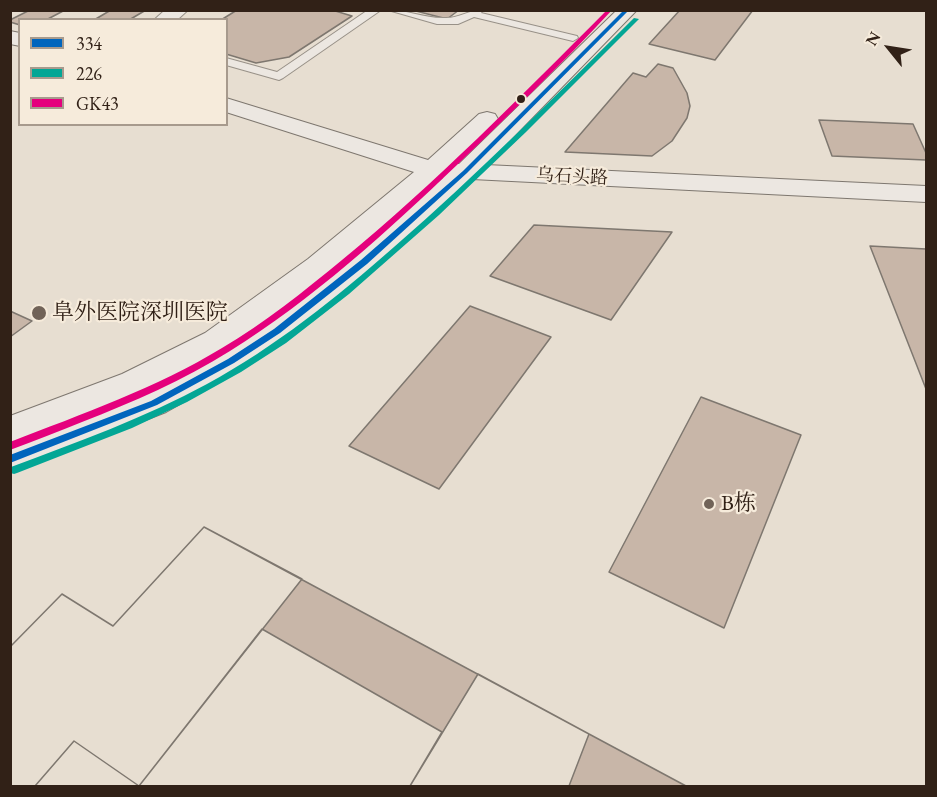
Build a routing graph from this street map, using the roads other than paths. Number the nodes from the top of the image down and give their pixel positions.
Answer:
1 (179, 10) edge
2 (376, 10) edge
3 (393, 10) edge
4 (602, 10) edge
5 (628, 10) edge
6 (476, 12) edge
7 (166, 18) edge
8 (573, 38) junction
9 (228, 62) edge
10 (228, 106) edge
11 (433, 170) junction
12 (465, 172) junction
13 (927, 194) edge
14 (10, 430) edge
15 (10, 459) edge

1 - 7 main road
2 - 9 lane
3 - 6 lane
4 - 8 main road
5 - 12 main road
6 - 8 lane
8 - 11 main road
10 - 11 main road, 乌石头路
11 - 12 main road, 乌石头路
11 - 14 main road
12 - 13 main road, 乌石头路
12 - 15 main road

